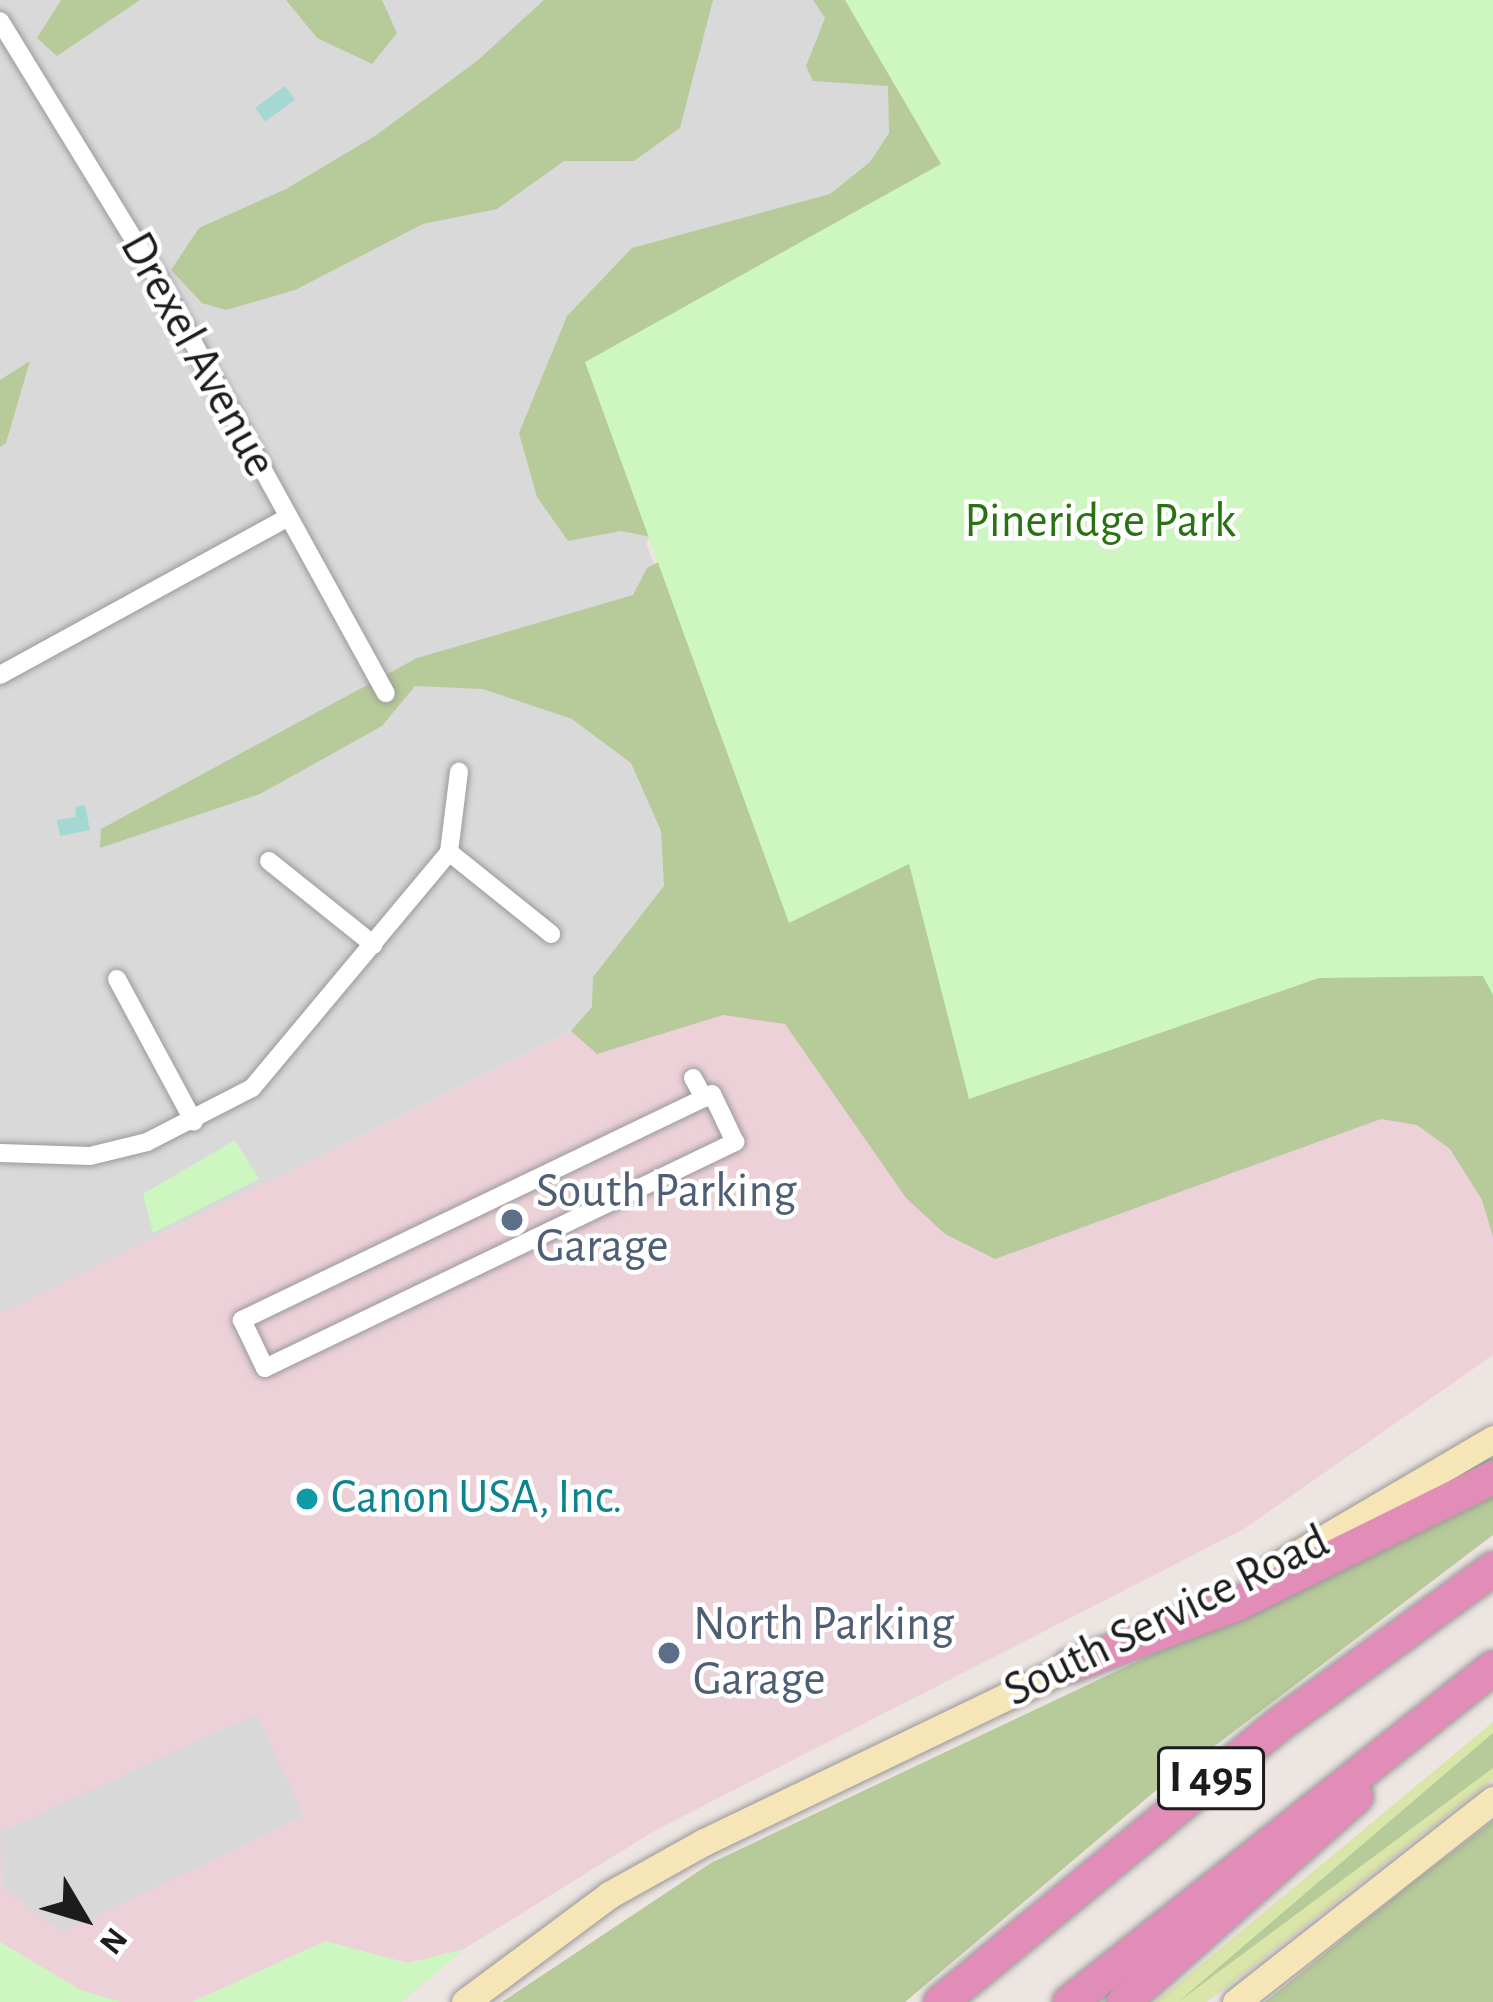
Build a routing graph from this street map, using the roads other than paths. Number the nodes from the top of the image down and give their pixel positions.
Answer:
1 (0, 21) edge
2 (287, 518) junction
3 (0, 675) edge
4 (386, 693) dead end
5 (459, 772) dead end
6 (448, 852) junction
7 (269, 861) dead end
8 (551, 934) dead end
9 (374, 945) junction
10 (117, 979) dead end
11 (693, 1078) dead end
12 (704, 1098) junction
13 (194, 1122) junction
14 (0, 1153) edge
15 (1493, 1439) edge
16 (1493, 1477) edge
17 (1493, 1568) edge
18 (1069, 1666) junction
19 (1493, 1671) edge
20 (1493, 1800) edge
21 (465, 2002) edge
22 (940, 2002) edge
23 (1069, 2002) edge
24 (1123, 2002) edge
25 (1236, 2002) edge

1 - 2 street, Drexel Avenue
2 - 3 street
2 - 4 street, Drexel Avenue
5 - 6 street
6 - 8 street
6 - 9 street
7 - 9 street
9 - 13 street
10 - 13 street
11 - 12 street
12 - 12 street
13 - 14 street
15 - 18 main road, South Service Road
16 - 18 highway
17 - 22 highway, I 495
18 - 21 main road, South Service Road
19 - 23 highway, I 495
19 - 24 highway
20 - 25 main road

